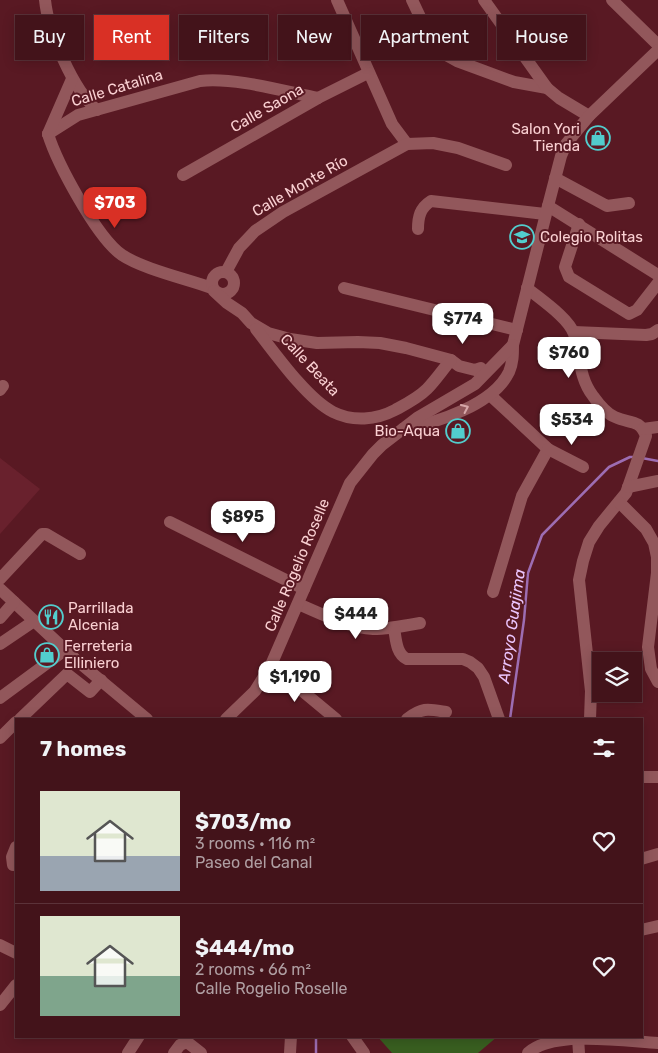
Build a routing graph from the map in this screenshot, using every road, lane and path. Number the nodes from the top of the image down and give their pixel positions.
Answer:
1 (46, 0) edge
2 (337, 0) edge
3 (412, 0) edge
4 (484, 0) edge
5 (612, 0) edge
6 (658, 45) edge
7 (658, 50) edge
8 (368, 73) junction
9 (72, 78) junction
10 (547, 88) junction
11 (318, 98) junction
12 (96, 110) junction
13 (589, 116) junction
14 (48, 134) junction
15 (407, 144) junction
16 (506, 165) dead end
17 (183, 175) dead end
18 (555, 178) junction
19 (629, 203) dead end
20 (546, 210) junction
21 (579, 224) junction
22 (418, 229) dead end
23 (226, 272) junction
24 (658, 275) edge
25 (658, 283) edge
26 (234, 284) junction
27 (344, 288) dead end
28 (527, 288) junction
29 (213, 289) junction
30 (242, 314) junction
31 (251, 323) junction
32 (517, 330) junction
33 (658, 330) edge
34 (574, 332) junction
35 (513, 345) junction
36 (452, 360) junction
37 (484, 371) junction
38 (494, 390) junction
39 (658, 427) edge
40 (402, 429) junction
41 (643, 429) junction
42 (548, 449) junction
43 (583, 467) dead end
44 (658, 481) edge
45 (628, 487) junction
46 (620, 502) junction
47 (170, 522) dead end
48 (80, 554) dead end
49 (0, 579) edge
50 (0, 589) edge
51 (304, 589) junction
52 (493, 592) dead end
53 (14, 602) junction
54 (298, 604) junction
55 (0, 618) edge
56 (34, 621) junction
57 (420, 623) dead end
58 (394, 628) junction
59 (0, 644) edge
60 (66, 650) junction
61 (271, 665) junction
62 (86, 668) junction
63 (101, 680) junction
64 (76, 681) junction
65 (658, 682) edge
66 (0, 698) edge
67 (446, 712) dead end
68 (21, 718) edge
69 (146, 718) edge
70 (227, 718) edge
71 (335, 718) edge
72 (408, 718) edge
73 (499, 718) edge
74 (590, 718) edge
75 (15, 723) edge
76 (0, 738) edge
77 (643, 776) edge
78 (658, 776) edge
79 (15, 850) edge
80 (658, 854) edge
81 (643, 858) edge
82 (13, 866) dead end
83 (658, 926) edge
84 (643, 930) edge
85 (0, 946) edge
86 (15, 952) edge
87 (15, 985) edge
88 (0, 1005) edge
89 (138, 1038) edge
90 (291, 1038) edge
91 (353, 1038) edge
92 (558, 1038) edge
93 (578, 1038) junction
94 (658, 1044) edge
95 (128, 1053) edge
96 (174, 1053) edge
97 (201, 1053) edge
98 (290, 1053) edge
99 (364, 1053) edge
100 (528, 1053) edge
101 (579, 1053) edge

1 - 9 street
2 - 8 street
3 - 10 street
4 - 10 street
5 - 6 street
7 - 13 street, Calle Rogelio Roselle
8 - 11 street, Calle Saona
8 - 15 street
9 - 12 street
9 - 14 street
10 - 13 street
11 - 12 street, Calle Catalina
11 - 17 street, Calle Saona
12 - 14 street, Calle Catalina
13 - 18 street, Calle Rogelio Roselle
14 - 29 street
15 - 16 street, Calle Monte Río
15 - 23 street, Calle Monte Río
18 - 19 street
18 - 20 street, Calle Rogelio Roselle
20 - 21 street
20 - 22 street
20 - 28 street, Calle Rogelio Roselle
21 - 24 street
21 - 25 street
23 - 26 street
23 - 29 street
26 - 29 street
26 - 30 street
27 - 32 street
28 - 32 street, Calle Rogelio Roselle
28 - 34 street
29 - 30 street
30 - 31 street
31 - 36 street
31 - 36 street, Calle Beata
32 - 35 street, Calle Rogelio Roselle
33 - 34 street
34 - 41 street
35 - 37 street, Calle Rogelio Roselle
35 - 38 street, Calle Rogelio Roselle
36 - 37 street
37 - 38 street
37 - 40 street, Calle Rogelio Roselle
40 -> 38 street, Calle Rogelio Roselle
38 - 42 street
39 - 41 street
40 - 51 street, Calle Rogelio Roselle
41 - 45 street
42 - 43 street
42 - 52 street
44 - 45 street
45 - 46 street
46 - 65 street
46 - 74 street
47 - 51 street
48 - 49 street
50 - 53 street
51 - 54 street, Calle Rogelio Roselle
53 - 55 street
53 - 56 street
54 - 58 street
54 - 61 street, Calle Rogelio Roselle
56 - 59 street
56 - 60 street
57 - 58 street
58 - 73 street
60 - 62 street
60 - 66 street
61 - 70 street, Calle Rogelio Roselle
61 - 71 street
62 - 63 street
62 - 64 street
63 - 64 street
63 - 69 street
64 - 68 street
67 - 72 street
75 - 76 street
77 - 78 street
79 - 82 street
80 - 81 street
83 - 84 street
85 - 86 street
87 - 88 street
89 - 95 street
90 - 98 street
91 - 99 street
92 - 93 street
92 - 100 street
93 - 94 street
93 - 101 street
96 - 97 street

